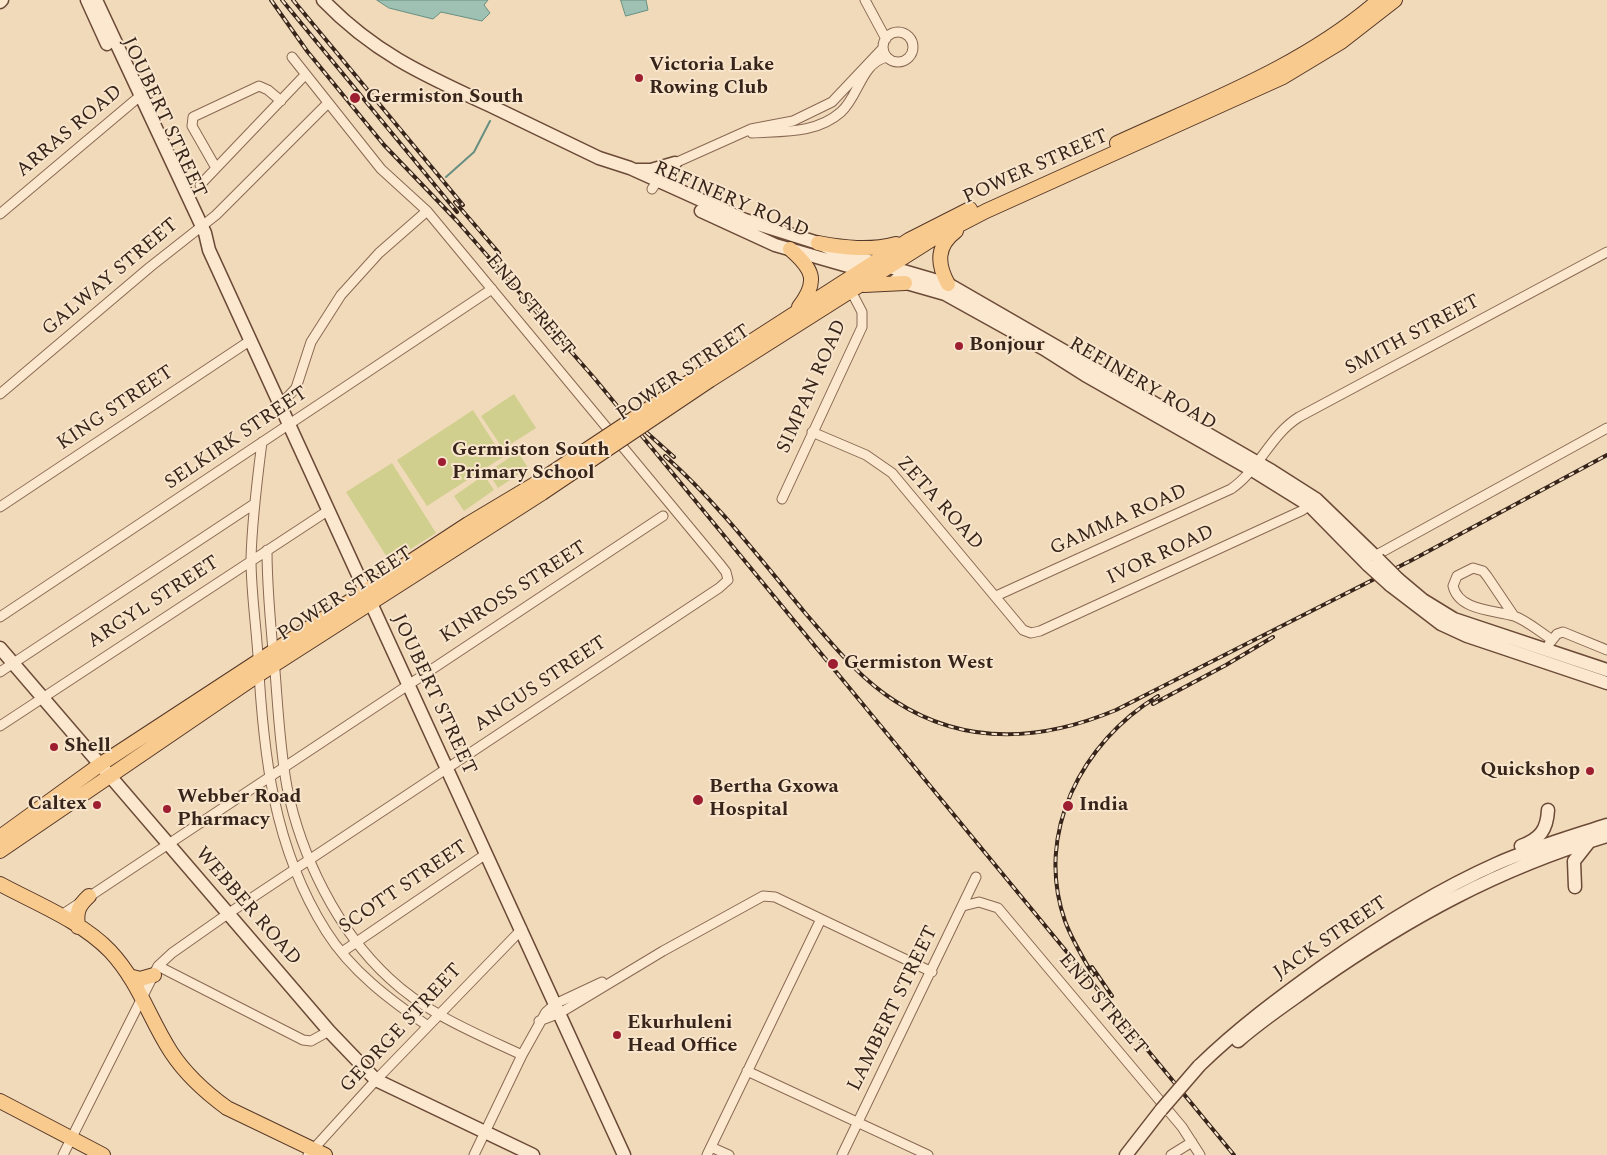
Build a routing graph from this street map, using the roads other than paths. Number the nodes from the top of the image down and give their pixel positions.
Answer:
1 (87, 0) edge
2 (96, 0) edge
3 (323, 0) edge
4 (865, 0) edge
5 (1379, 0) edge
6 (1395, 0) edge
7 (1337, 38) junction
8 (885, 48) junction
9 (292, 57) dead end
10 (305, 75) junction
11 (137, 99) junction
12 (281, 101) junction
13 (328, 103) junction
14 (804, 116) junction
15 (1167, 125) junction
16 (809, 128) junction
17 (742, 133) junction
18 (599, 158) junction
19 (676, 163) junction
20 (216, 168) junction
21 (630, 168) junction
22 (200, 185) dead end
23 (654, 185) junction
24 (686, 195) junction
25 (427, 211) junction
26 (986, 211) junction
27 (0, 214) edge
28 (198, 228) junction
29 (909, 240) junction
30 (818, 243) junction
31 (790, 249) junction
32 (1607, 252) edge
33 (837, 257) junction
34 (880, 268) junction
35 (862, 270) junction
36 (905, 283) junction
37 (948, 284) junction
38 (852, 286) junction
39 (492, 289) junction
40 (796, 312) junction
41 (251, 340) junction
42 (1088, 371) junction
43 (707, 376) junction
44 (0, 394) edge
45 (280, 405) junction
46 (289, 425) junction
47 (1607, 428) edge
48 (812, 432) junction
49 (262, 442) junction
50 (1255, 466) junction
51 (782, 499) dead end
52 (1313, 503) junction
53 (254, 504) junction
54 (0, 507) edge
55 (328, 510) junction
56 (663, 516) dead end
57 (267, 550) junction
58 (251, 560) junction
59 (1371, 560) junction
60 (725, 584) joint
61 (996, 596) junction
62 (368, 597) junction
63 (1514, 616) junction
64 (0, 617) edge
65 (1444, 619) junction
66 (1020, 625) joint
67 (1549, 644) junction
68 (0, 648) edge
69 (1607, 650) edge
70 (274, 659) junction
71 (1542, 662) junction
72 (13, 663) junction
73 (258, 669) junction
74 (1607, 670) edge
75 (0, 672) edge
76 (1607, 683) edge
77 (407, 684) junction
78 (43, 697) junction
79 (0, 726) edge
80 (101, 764) junction
81 (284, 767) junction
82 (446, 770) junction
83 (110, 776) junction
84 (269, 777) junction
85 (1548, 810) dead end
86 (1607, 826) edge
87 (1607, 836) edge
88 (0, 837) edge
89 (1591, 841) junction
90 (169, 844) junction
91 (0, 851) edge
92 (486, 854) junction
93 (310, 860) junction
94 (296, 869) junction
95 (1472, 876) junction
96 (976, 877) dead end
97 (0, 884) edge
98 (1575, 887) dead end
99 (89, 896) junction
100 (963, 906) junction
101 (229, 913) junction
102 (60, 916) junction
103 (821, 919) junction
104 (78, 927) junction
105 (522, 929) junction
106 (355, 942) junction
107 (342, 952) junction
108 (156, 971) junction
109 (932, 972) junction
110 (129, 976) junction
111 (144, 997) junction
112 (557, 1008) junction
113 (438, 1015) junction
114 (428, 1026) junction
115 (329, 1031) junction
116 (1241, 1033) junction
117 (522, 1055) junction
118 (747, 1071) junction
119 (376, 1080) junction
120 (0, 1101) edge
121 (1163, 1112) junction
122 (859, 1122) junction
123 (484, 1131) junction
124 (72, 1139) junction
125 (1192, 1142) junction
126 (709, 1151) edge
127 (316, 1153) edge
128 (63, 1155) edge
129 (103, 1155) edge
130 (474, 1155) edge
131 (533, 1155) edge
132 (624, 1155) edge
133 (729, 1155) edge
134 (842, 1155) edge
135 (928, 1155) edge
136 (1126, 1155) edge
137 (1134, 1155) edge
138 (1171, 1155) edge
139 (1200, 1155) edge

1 - 11 main road, JOUBERT STREET
2 - 11 main road, JOUBERT STREET
3 - 18 main road, REFINERY ROAD
4 - 8 street
5 - 7 main road, POWER STREET
6 - 7 main road, POWER STREET
7 - 15 main road, POWER STREET
8 - 14 street
8 - 16 street
9 - 10 street, END STREET
10 - 12 street
10 - 13 street, END STREET
11 - 27 street, ARRAS ROAD
11 - 28 main road, JOUBERT STREET
12 - 20 street
12 - 20 street
13 - 25 street, END STREET
13 - 28 street, GALWAY STREET
14 - 16 street
14 - 17 street
15 - 26 main road, POWER STREET
15 - 29 main road, POWER STREET
16 - 17 street
17 - 19 street
18 - 21 main road, REFINERY ROAD
18 - 23 main road, REFINERY ROAD
19 - 21 main road
19 - 23 street
19 - 24 main road
20 - 22 street
21 - 23 main road, REFINERY ROAD
23 - 24 main road, REFINERY ROAD
23 - 31 main road, REFINERY ROAD
24 - 30 main road, REFINERY ROAD
25 - 39 street, END STREET
25 - 45 street
26 - 34 main road, POWER STREET
26 - 37 main road
28 - 41 main road, JOUBERT STREET
28 - 44 street, GALWAY STREET
29 - 30 main road
29 - 34 main road, POWER STREET
30 - 33 main road, REFINERY ROAD
31 - 33 main road, REFINERY ROAD
31 - 40 main road
32 - 50 street, SMITH STREET
33 - 34 main road, REFINERY ROAD
33 - 35 main road, REFINERY ROAD
34 - 35 main road, POWER STREET
34 - 36 main road, REFINERY ROAD
34 - 37 main road, REFINERY ROAD
34 - 38 main road, POWER STREET
35 - 38 main road, POWER STREET
36 - 38 main road
36 - 42 main road, REFINERY ROAD
37 - 42 main road, REFINERY ROAD
38 - 40 main road, POWER STREET
38 - 43 main road, POWER STREET
38 - 48 street, SIMPAN ROAD
39 - 46 street, SELKIRK STREET
39 - 60 street, END STREET
40 - 43 main road, POWER STREET
41 - 45 main road, JOUBERT STREET
41 - 54 street, KING STREET
42 - 50 main road, REFINERY ROAD
43 - 62 main road, POWER STREET, bridge
45 - 46 main road, JOUBERT STREET
46 - 49 street, SELKIRK STREET
46 - 55 main road, JOUBERT STREET
47 - 59 street
48 - 51 street, SIMPAN ROAD
48 - 61 street, ZETA ROAD
49 - 53 street
49 - 64 street, SELKIRK STREET
50 - 52 main road, REFINERY ROAD
50 - 61 street, GAMMA ROAD
52 - 59 main road, REFINERY ROAD
52 - 66 street, IVOR ROAD
53 - 58 street
53 - 72 street
55 - 57 street, ARGYL STREET
55 - 62 main road, JOUBERT STREET
56 - 77 street, KINROSS STREET
57 - 58 street, ARGYL STREET
57 - 70 street
58 - 73 street
58 - 78 street, ARGYL STREET
59 - 65 main road, REFINERY ROAD, bridge
60 - 82 street, ANGUS STREET
61 - 66 street, ZETA ROAD
62 - 70 main road, POWER STREET
62 - 77 main road, JOUBERT STREET
63 - 63 street
63 - 67 street
65 - 67 main road, REFINERY ROAD
65 - 71 main road, REFINERY ROAD
67 - 69 street
67 - 71 street
67 - 74 main road, REFINERY ROAD
68 - 72 main road, WEBBER ROAD
70 - 73 main road, POWER STREET
70 - 81 street
71 - 76 main road, REFINERY ROAD
72 - 75 street
72 - 78 main road, WEBBER ROAD
73 - 80 main road, POWER STREET
73 - 83 main road, POWER STREET
73 - 84 street
77 - 81 street, KINROSS STREET
77 - 82 main road, JOUBERT STREET
78 - 79 street, ARGYL STREET
78 - 80 main road, WEBBER ROAD
80 - 83 main road, WEBBER ROAD
80 - 88 main road, POWER STREET
81 - 84 street, KINROSS STREET
81 - 93 street
82 - 92 main road, JOUBERT STREET
82 - 93 street, ANGUS STREET
83 - 90 main road, WEBBER ROAD
83 - 91 main road, POWER STREET
84 - 90 street, KINROSS STREET
84 - 94 street
85 - 95 main road
86 - 95 main road, JACK STREET
87 - 89 main road, JACK STREET
89 - 98 main road
89 - 116 main road, JACK STREET
90 - 99 street, KINROSS STREET
90 - 101 main road, WEBBER ROAD
92 - 105 main road, JOUBERT STREET
92 - 106 street, SCOTT STREET
93 - 94 street, ANGUS STREET
93 - 106 street
94 - 101 street, ANGUS STREET
94 - 107 street
95 - 116 main road, JACK STREET
96 - 100 street, LAMBERT STREET
97 - 102 main road
99 - 102 street, KINROSS STREET
99 - 104 main road
100 - 109 street, LAMBERT STREET
100 - 125 street, END STREET
101 - 108 street, ANGUS STREET
101 - 115 main road, WEBBER ROAD
102 - 104 main road
103 - 109 street
103 - 112 street
103 - 118 street
104 - 110 main road
105 - 112 main road, JOUBERT STREET
105 - 113 street, GEORGE STREET
106 - 107 street, SCOTT STREET
106 - 113 street
107 - 114 street
108 - 110 main road
108 - 111 street, ANGUS STREET
108 - 115 street
109 - 122 street, LAMBERT STREET
110 - 111 main road
111 - 124 street, ANGUS STREET
111 - 127 main road
112 - 117 street
112 - 132 main road, JOUBERT STREET
113 - 114 street, GEORGE STREET
113 - 117 street
114 - 119 street, GEORGE STREET
115 - 119 main road, WEBBER ROAD
116 - 121 main road, JACK STREET, bridge
117 - 123 street
118 - 122 street
118 - 126 street
119 - 123 main road
119 - 127 street, GEORGE STREET
120 - 124 main road
121 - 136 main road, JACK STREET
121 - 137 main road, JACK STREET
122 - 134 street, LAMBERT STREET
122 - 135 street
123 - 130 street
123 - 131 main road
124 - 128 street, ANGUS STREET
124 - 129 main road
125 - 138 street
125 - 139 street, END STREET
126 - 133 street

